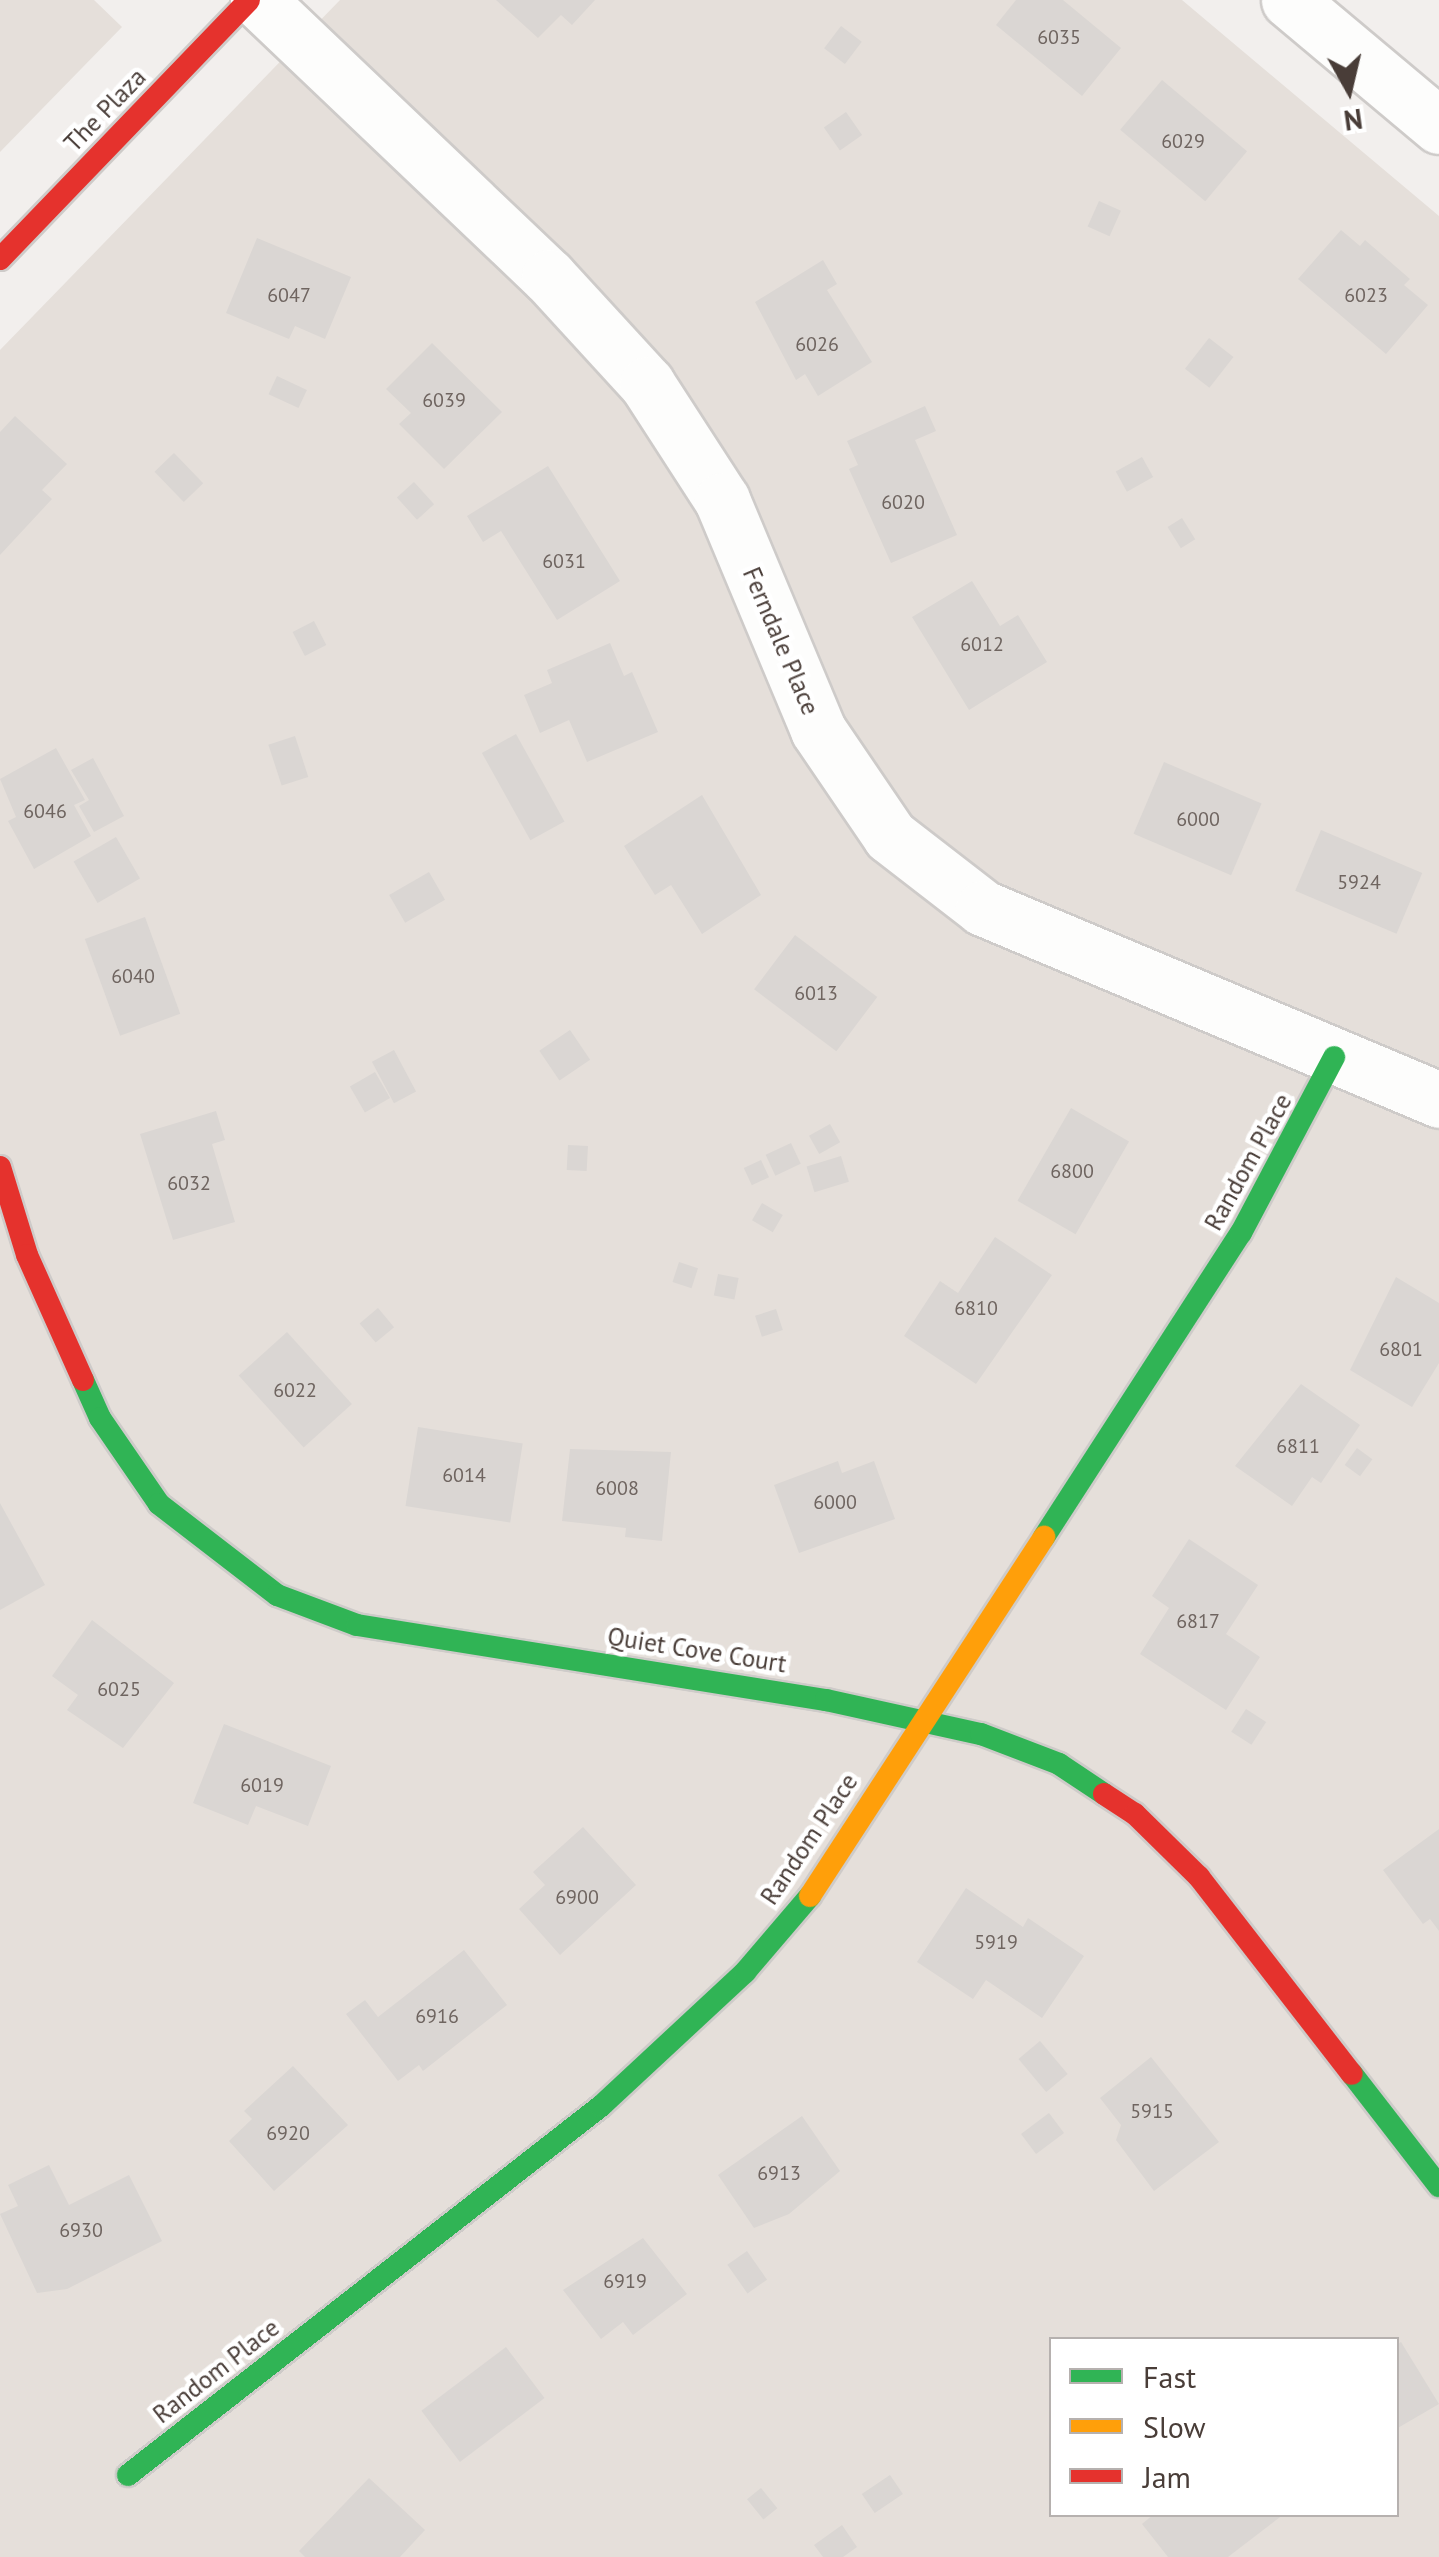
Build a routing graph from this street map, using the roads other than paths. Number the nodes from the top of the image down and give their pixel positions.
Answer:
1 (249, 0) edge
2 (258, 0) edge
3 (1289, 0) edge
4 (1439, 126) edge
5 (0, 259) edge
6 (1334, 1057) junction
7 (1439, 1100) edge
8 (0, 1166) edge
9 (924, 1722) junction
10 (1439, 2186) edge
11 (128, 2475) dead end

1 - 5 street, The Plaza
2 - 6 street, Ferndale Place
3 - 4 street
6 - 7 street, Ferndale Place
6 - 9 street, Random Place
8 - 9 street, Quiet Cove Court
9 - 10 street, Quiet Cove Court
9 - 11 street, Random Place

